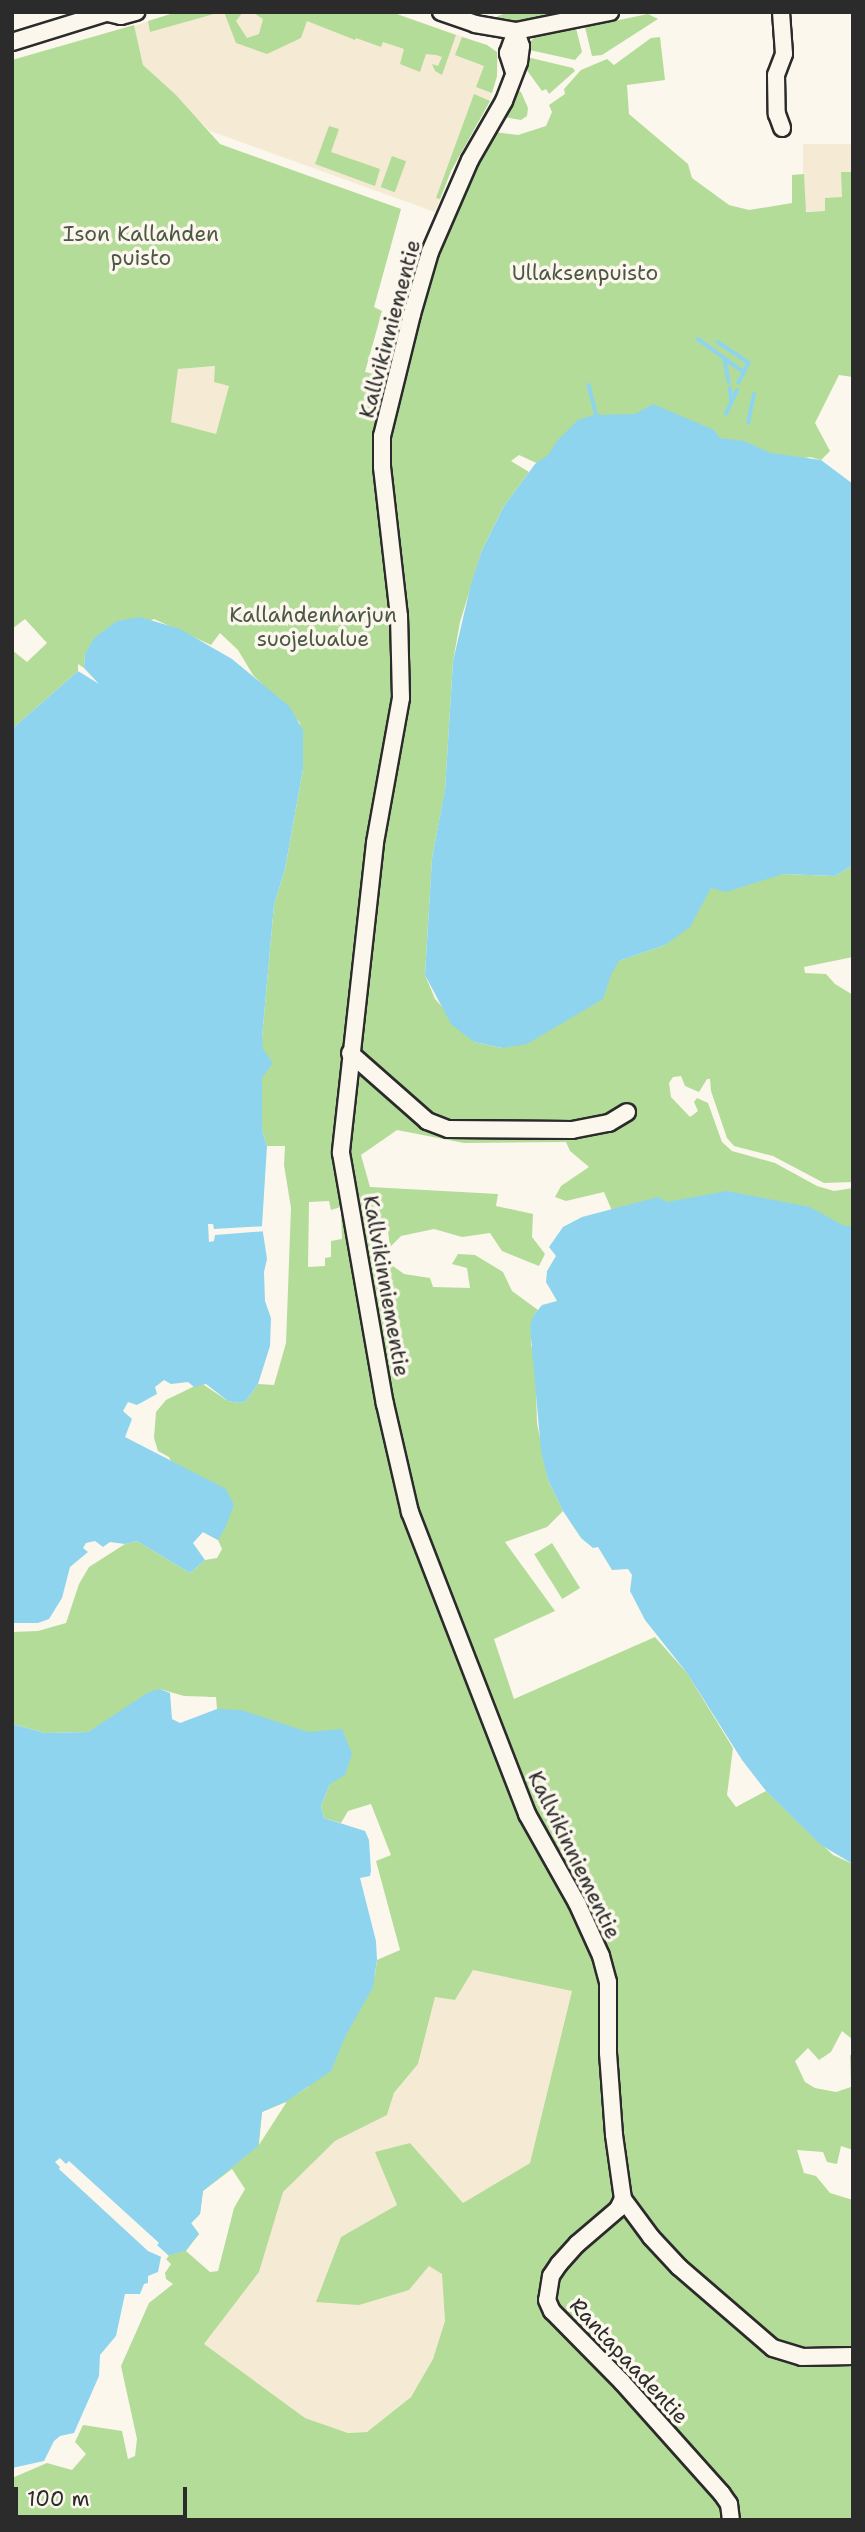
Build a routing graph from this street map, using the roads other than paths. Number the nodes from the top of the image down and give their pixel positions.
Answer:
1 (135, 12) edge
2 (441, 12) edge
3 (610, 12) edge
4 (781, 12) edge
5 (102, 13) edge
6 (516, 31) junction
7 (12, 41) edge
8 (782, 128) dead end
9 (350, 1053) junction
10 (627, 1112) dead end
11 (623, 2199) junction
12 (853, 2356) edge
13 (731, 2520) edge

1 - 5 street
2 - 6 street
3 - 6 street
4 - 8 street
5 - 7 street
6 - 9 street, Kallvikinniementie
9 - 10 street
9 - 11 street, Kallvikinniementie
11 - 12 street, Kallvikinniementie
11 - 13 street, Rantapaadentie

